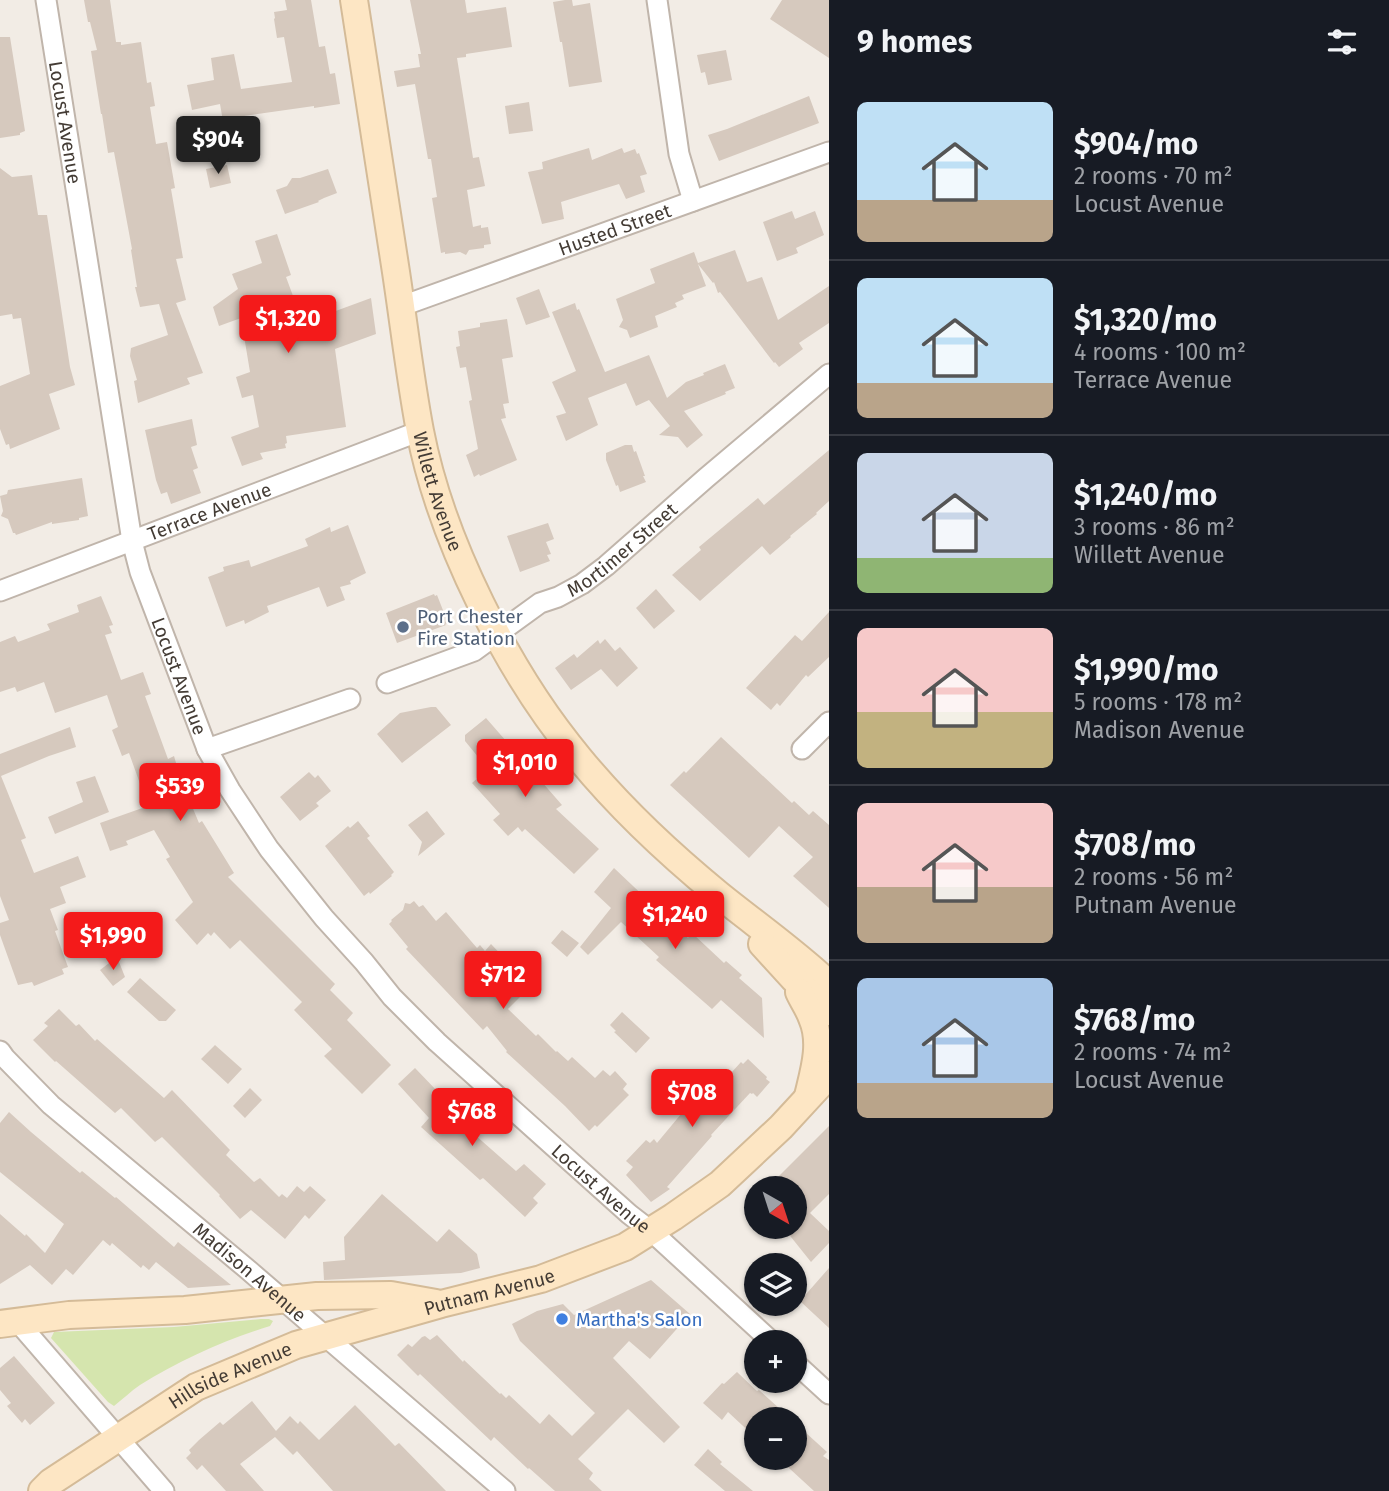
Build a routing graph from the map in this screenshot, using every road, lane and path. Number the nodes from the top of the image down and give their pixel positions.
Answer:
1 (46, 0) edge
2 (354, 0) edge
3 (657, 0) edge
4 (829, 152) edge
5 (693, 201) junction
6 (401, 306) junction
7 (829, 374) edge
8 (420, 431) junction
9 (132, 541) junction
10 (0, 591) edge
11 (498, 634) junction
12 (387, 683) dead end
13 (350, 699) dead end
14 (829, 722) edge
15 (207, 749) junction
16 (802, 749) dead end
17 (717, 892) junction
18 (793, 978) junction
19 (829, 984) edge
20 (829, 1012) edge
21 (0, 1051) edge
22 (829, 1075) edge
23 (808, 1098) junction
24 (651, 1231) junction
25 (283, 1299) junction
26 (441, 1304) junction
27 (8, 1323) edge
28 (759, 1330) edge
29 (326, 1336) junction
30 (807, 1375) edge
31 (829, 1394) edge
32 (117, 1437) junction
33 (42, 1491) edge
34 (164, 1491) edge
35 (505, 1491) edge

1 - 9 street, Locust Avenue
2 - 6 street, Willett Avenue
3 - 5 street
4 - 5 street, Husted Street
5 - 6 street, Husted Street
6 - 8 street, Willett Avenue
7 - 11 street, Mortimer Street
8 - 9 street, Terrace Avenue
8 - 11 street, Willett Avenue
9 - 10 street, Terrace Avenue
9 - 15 street, Locust Avenue
11 - 12 street, Mortimer Street
11 - 17 street, Willett Avenue
13 - 15 street
14 - 16 street
15 - 24 street, Locust Avenue
17 - 18 street, Willett Avenue
17 - 19 street, Willett Avenue
18 - 20 street, Willett Avenue
18 - 23 street
21 - 25 street, Madison Avenue
22 - 23 street, Putnam Avenue
23 - 24 street, Putnam Avenue
24 - 26 street, Putnam Avenue
24 - 28 street, Locust Avenue
25 - 26 street, Putnam Avenue
25 - 27 street, Putnam Avenue
25 - 29 street, Madison Avenue
26 - 29 street, Hillside Avenue
27 - 32 street
29 - 32 street, Hillside Avenue
29 - 35 street, Madison Avenue
30 - 31 street
32 - 33 street, Hillside Avenue
32 - 34 street

